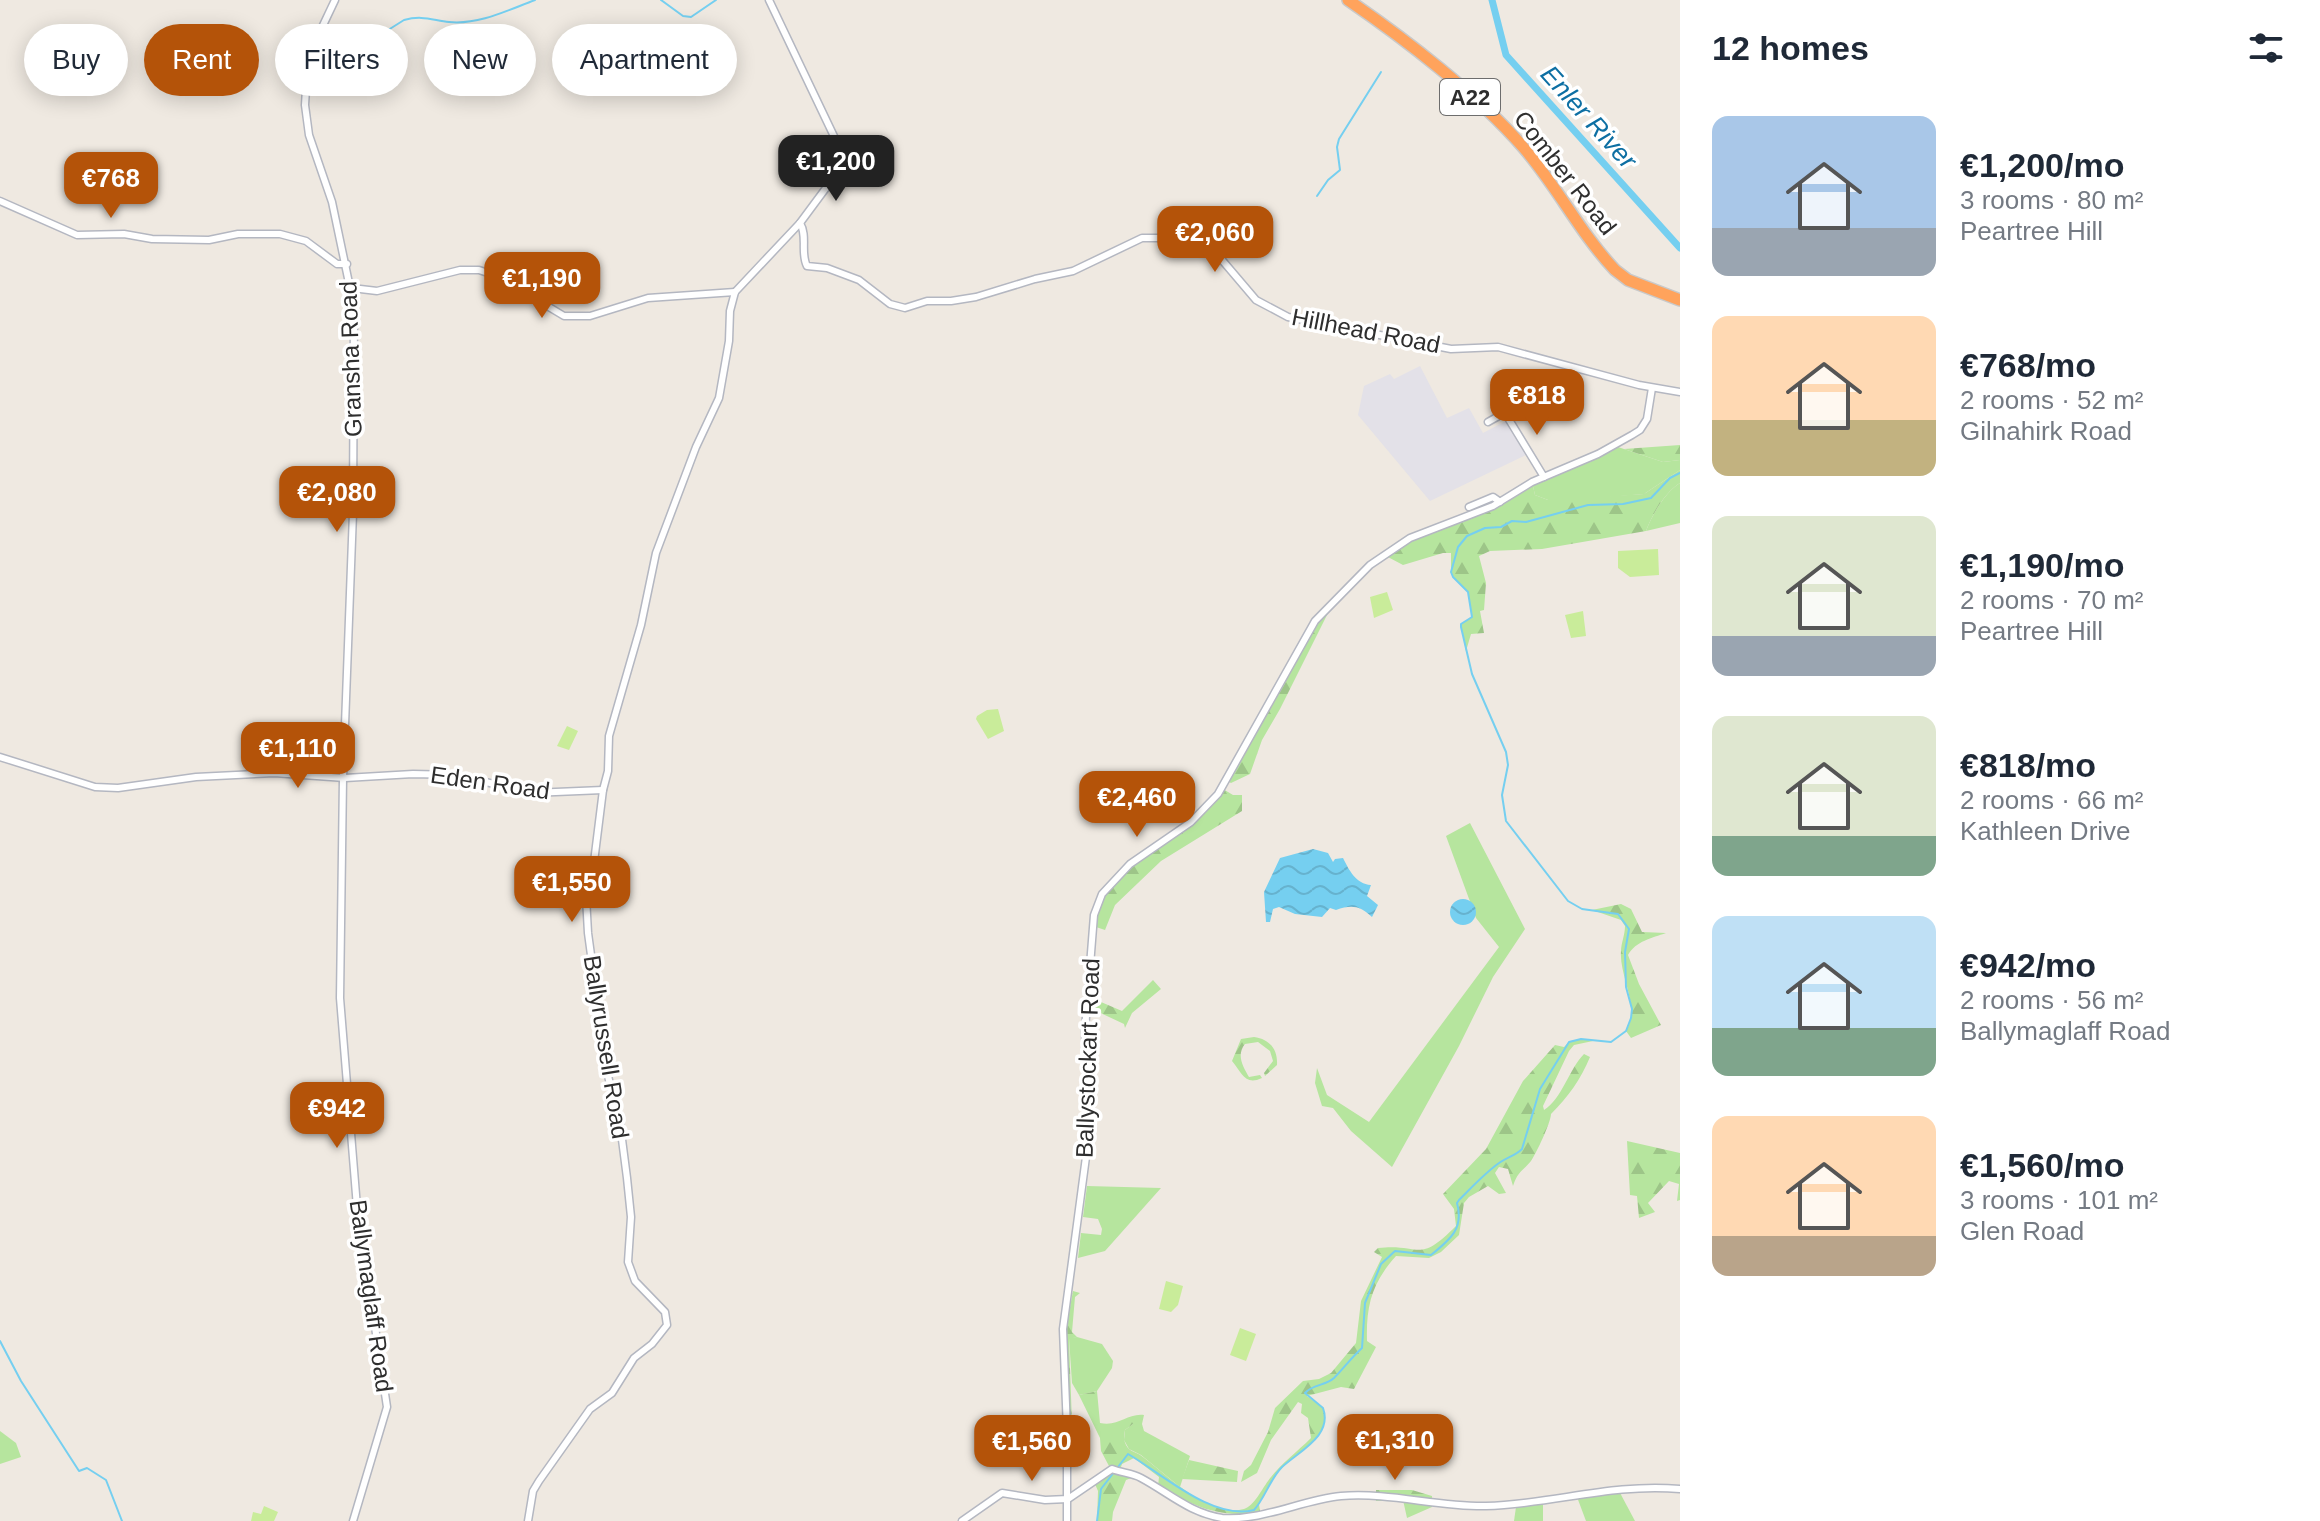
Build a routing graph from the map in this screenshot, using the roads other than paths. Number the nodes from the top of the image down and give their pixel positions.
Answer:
1 (335, 0) edge
2 (769, 0) edge
3 (1348, 0) edge
4 (0, 201) edge
5 (800, 223) junction
6 (347, 264) junction
7 (352, 288) junction
8 (735, 292) junction
9 (1680, 300) edge
10 (1652, 388) junction
11 (1680, 392) edge
12 (1520, 404) dead end
13 (1505, 413) junction
14 (1488, 422) dead end
15 (1544, 477) junction
16 (1500, 502) junction
17 (1469, 507) dead end
18 (0, 757) edge
19 (343, 778) junction
20 (603, 790) junction
21 (1680, 1489) edge
22 (1068, 1499) junction
23 (353, 1521) edge
24 (528, 1521) edge
25 (962, 1521) edge
26 (1067, 1521) edge

1 - 6 street, Gransha Road
2 - 5 street
3 - 9 highway, Comber Road / A22
4 - 6 street
5 - 8 street
5 - 10 street, Hillhead Road
6 - 7 street, Gransha Road
7 - 8 street
7 - 19 street, Gransha Road
8 - 20 street, Ballyrussell Road
10 - 11 street, Hillhead Road
10 - 15 street, Ballystockart Road
12 - 13 street
13 - 14 street
13 - 15 street
15 - 16 street, Ballystockart Road
16 - 17 street
16 - 22 street, Ballystockart Road
18 - 19 street, Eden Road
19 - 20 street, Eden Road
19 - 23 street, Ballymaglaff Road
20 - 24 street, Ballyrussell Road
21 - 22 street
22 - 25 street
22 - 26 street, Ballystockart Road

